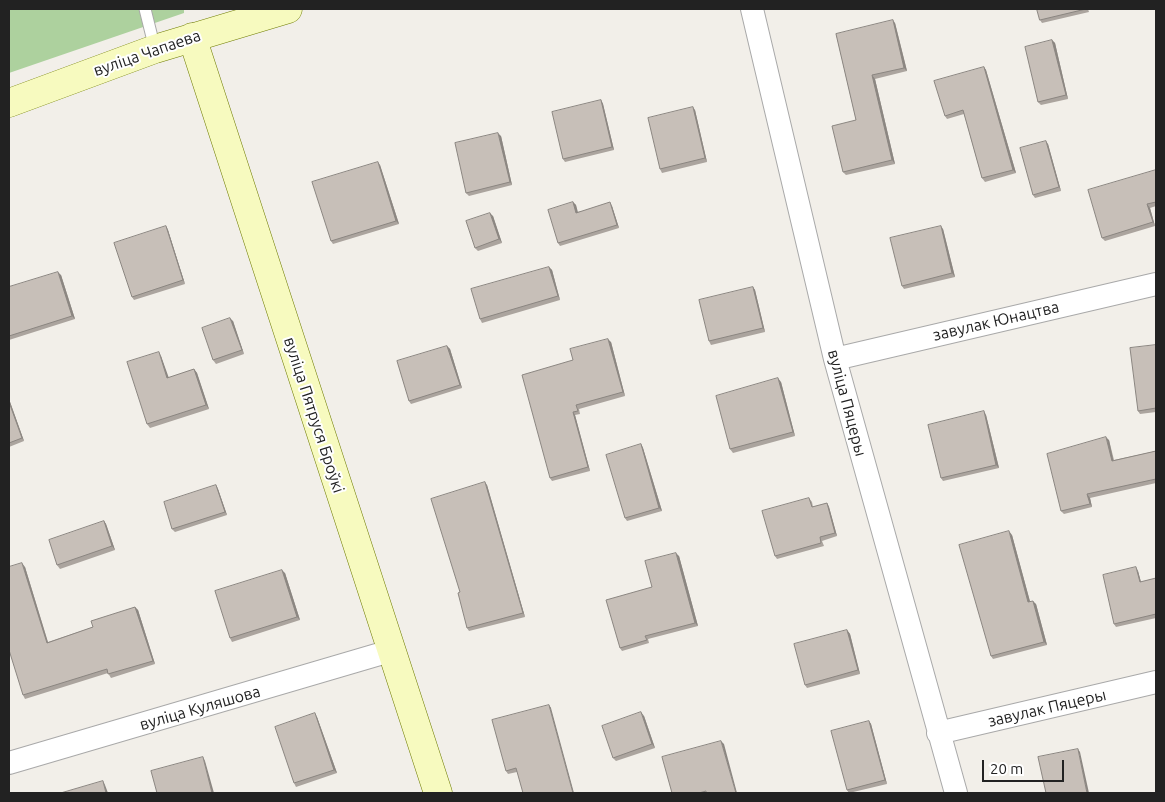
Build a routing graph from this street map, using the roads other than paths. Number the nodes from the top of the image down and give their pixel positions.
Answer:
1 (146, 9) edge
2 (288, 9) edge
3 (752, 9) edge
4 (192, 37) junction
5 (155, 48) junction
6 (9, 103) edge
7 (1156, 284) edge
8 (835, 359) junction
9 (390, 651) junction
10 (1156, 682) edge
11 (938, 733) junction
12 (9, 763) edge
13 (438, 793) edge
14 (956, 793) edge

1 - 5 lane
2 - 4 street, вуліца Чапаева
3 - 8 street, вуліца Пяцеры
4 - 5 street, вуліца Чапаева
4 - 9 street, вуліца Пятруся Броўкі
5 - 6 street, вуліца Чапаева
7 - 8 street, завулак Юнацтва
8 - 11 street, вуліца Пяцеры
9 - 12 street, вуліца Куляшова
9 - 13 street, вуліца Пятруся Броўкі
10 - 11 street, завулак Пяцеры
11 - 14 street, вуліца Пяцеры

